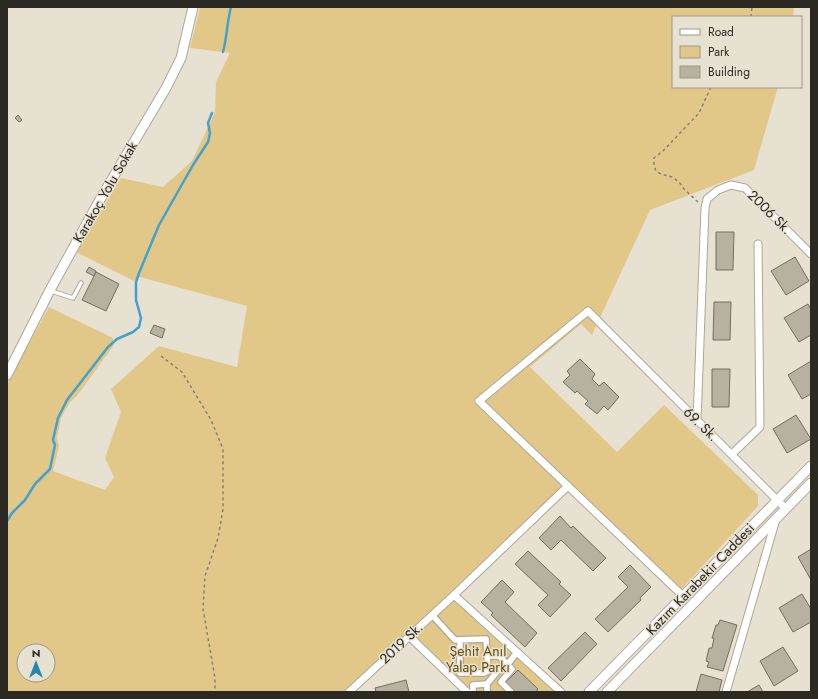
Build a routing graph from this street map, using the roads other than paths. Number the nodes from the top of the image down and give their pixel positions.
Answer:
1 (193, 7) edge
2 (758, 244) dead end
3 (811, 254) edge
4 (81, 283) dead end
5 (50, 290) junction
6 (7, 375) edge
7 (697, 421) junction
8 (732, 454) junction
9 (811, 466) edge
10 (811, 483) edge
11 (568, 486) junction
12 (777, 500) junction
13 (786, 509) junction
14 (776, 519) junction
15 (454, 595) junction
16 (683, 596) junction
17 (432, 615) junction
18 (409, 636) junction
19 (460, 640) junction
20 (517, 652) junction
21 (487, 656) junction
22 (506, 663) junction
23 (487, 684) junction
24 (349, 692) edge
25 (467, 692) edge
26 (473, 692) edge
27 (487, 692) edge
28 (511, 692) edge
29 (561, 692) edge
30 (589, 692) edge
31 (607, 692) edge
32 (726, 692) edge

1 - 5 street, Karakoç Yolu Sokak
2 - 8 street
3 - 7 street, 2006 Sk.
4 - 5 lane
5 - 6 street, Karakoç Yolu Sokak
7 - 8 street, 69. Sk.
7 - 11 street, 69. Sk.
8 - 12 street, 69. Sk.
9 - 12 street, Kazım Karabekir Caddesi
10 - 13 street, Kazım Karabekir Caddesi
11 - 15 street, 2019 Sk.
11 - 16 street
12 - 13 street, 69. Sk.
12 - 16 street, Kazım Karabekir Caddesi
13 - 14 street, Kazım Karabekir Caddesi
14 - 31 street, Kazım Karabekir Caddesi
14 - 32 street
15 - 17 street, 2019 Sk.
15 - 20 street
16 - 30 street, Kazım Karabekir Caddesi
17 - 18 street, 2019 Sk.
17 - 19 street
18 - 24 street, 2019 Sk.
18 - 25 street
19 - 21 street
19 - 21 street
20 - 22 street
20 - 29 street
21 - 22 street
22 - 23 street
22 - 28 street
23 - 26 street
23 - 27 street

